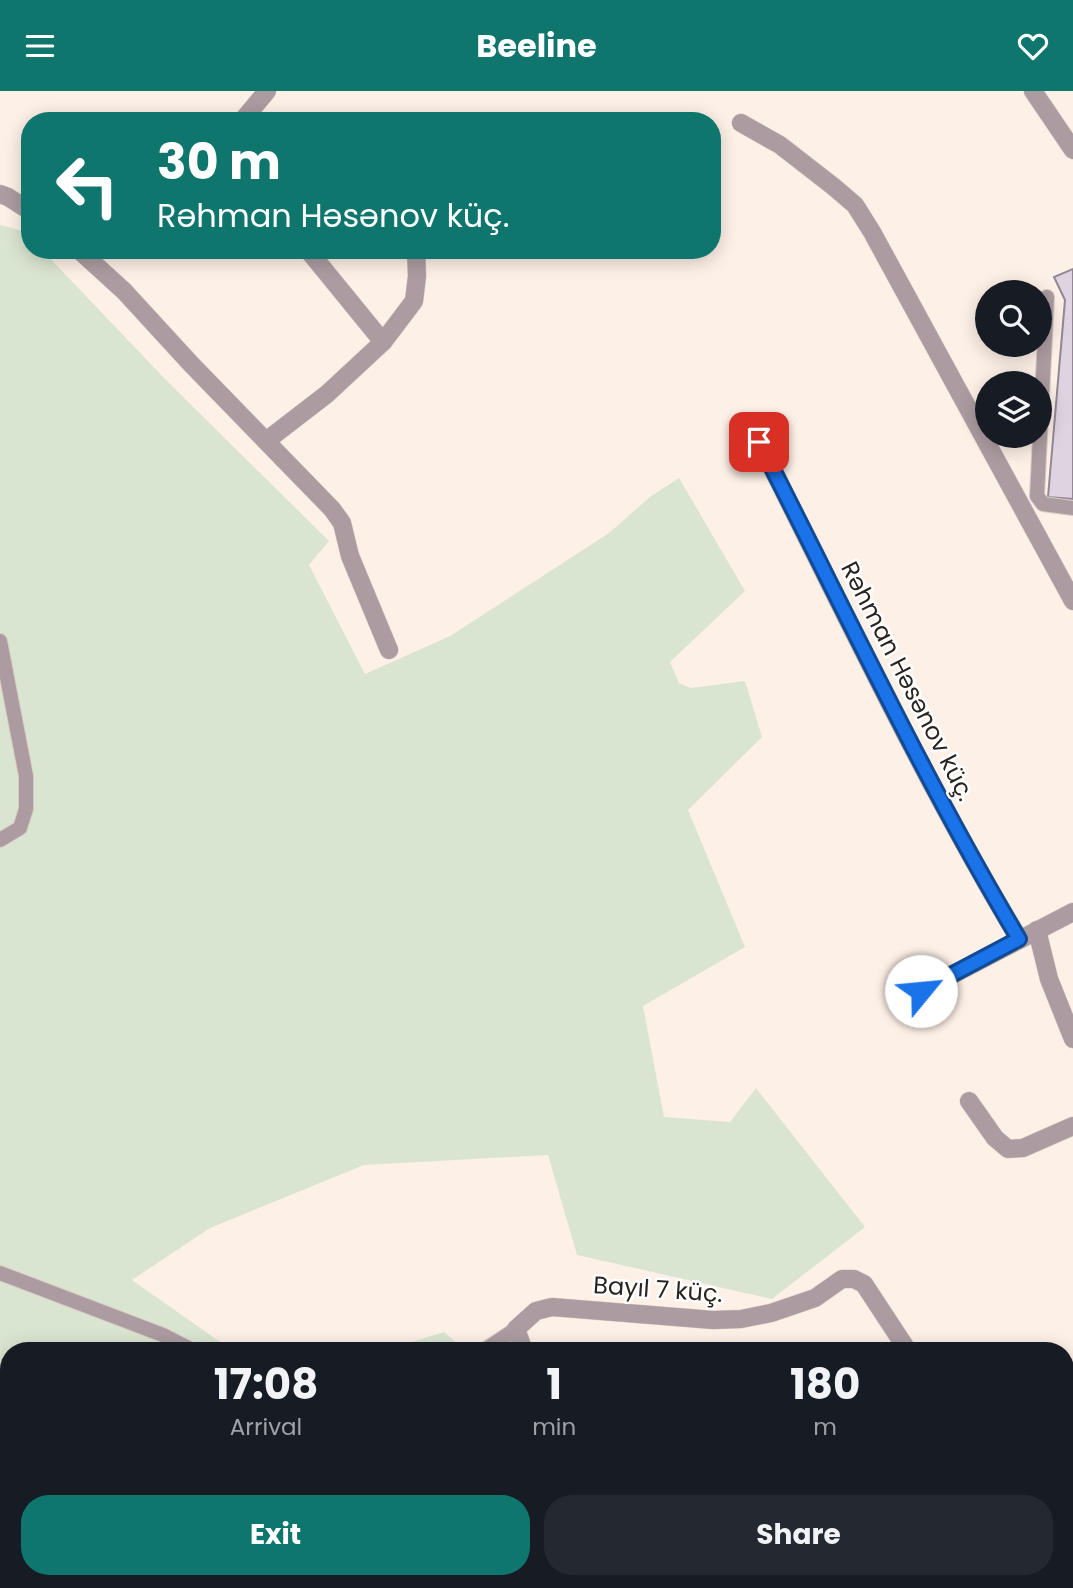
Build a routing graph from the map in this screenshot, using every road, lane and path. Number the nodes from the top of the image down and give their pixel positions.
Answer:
1 (267, 91) edge
2 (1033, 91) edge
3 (250, 112) edge
4 (741, 123) dead end
5 (1073, 150) edge
6 (0, 194) edge
7 (21, 206) edge
8 (89, 259) edge
9 (315, 259) edge
10 (416, 259) edge
11 (383, 342) junction
12 (1044, 357) edge
13 (266, 441) junction
14 (759, 442) dead end
15 (1073, 508) edge
16 (1073, 601) edge
17 (0, 642) edge
18 (389, 650) dead end
19 (0, 840) edge
20 (1073, 912) edge
21 (1037, 930) junction
22 (1019, 939) junction
23 (921, 991) dead end
24 (1073, 1039) edge
25 (969, 1101) dead end
26 (1073, 1126) edge
27 (0, 1273) edge
28 (516, 1329) junction
29 (177, 1342) edge
30 (496, 1342) edge
31 (521, 1342) edge
32 (902, 1342) edge

1 - 3 street
2 - 5 street
4 - 16 street
6 - 7 street
8 - 13 street
9 - 11 street
10 - 11 street
11 - 13 street
12 - 15 lane
13 - 18 street
14 - 22 street, Rəhman Həsənov küç.
17 - 19 lane
20 - 21 street
21 - 22 street
21 - 24 street
22 - 23 street
25 - 26 street
27 - 29 lane
28 - 30 lane
28 - 31 street
28 - 32 street, Bayıl 7 küç.

